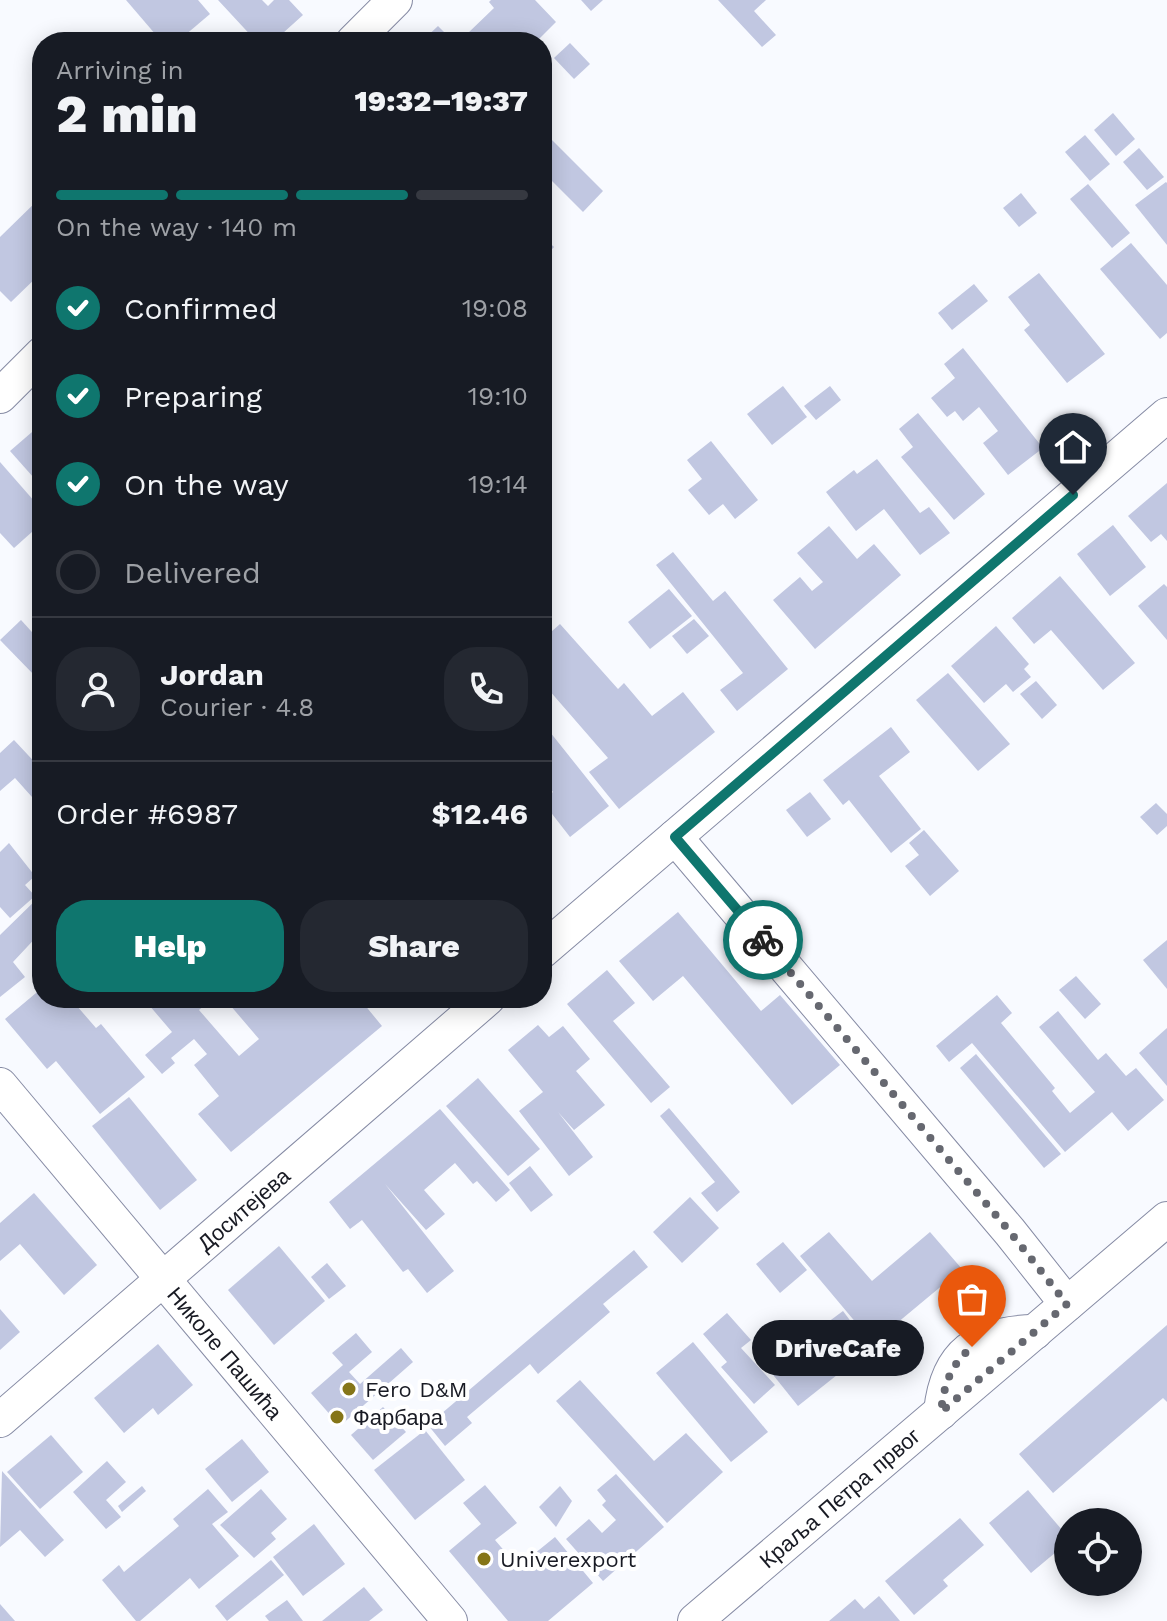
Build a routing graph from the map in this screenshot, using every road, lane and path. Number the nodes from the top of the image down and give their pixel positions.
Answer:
1 (395, 0) edge
2 (363, 32) edge
3 (32, 364) edge
4 (0, 396) edge
5 (1167, 415) edge
6 (675, 837) junction
7 (552, 942) edge
8 (476, 1008) edge
9 (0, 1085) edge
10 (1167, 1219) edge
11 (162, 1278) junction
12 (1067, 1304) junction
13 (0, 1420) edge
14 (450, 1621) edge
15 (695, 1621) edge

1 - 2 street
3 - 4 street
5 - 6 street
6 - 7 street
6 - 12 street
8 - 11 street, Доситејева
9 - 11 street, Николе Пашића
10 - 12 street, Краља Петра првог
11 - 13 street, Доситејева
11 - 14 street, Николе Пашића
12 - 15 street, Краља Петра првог

